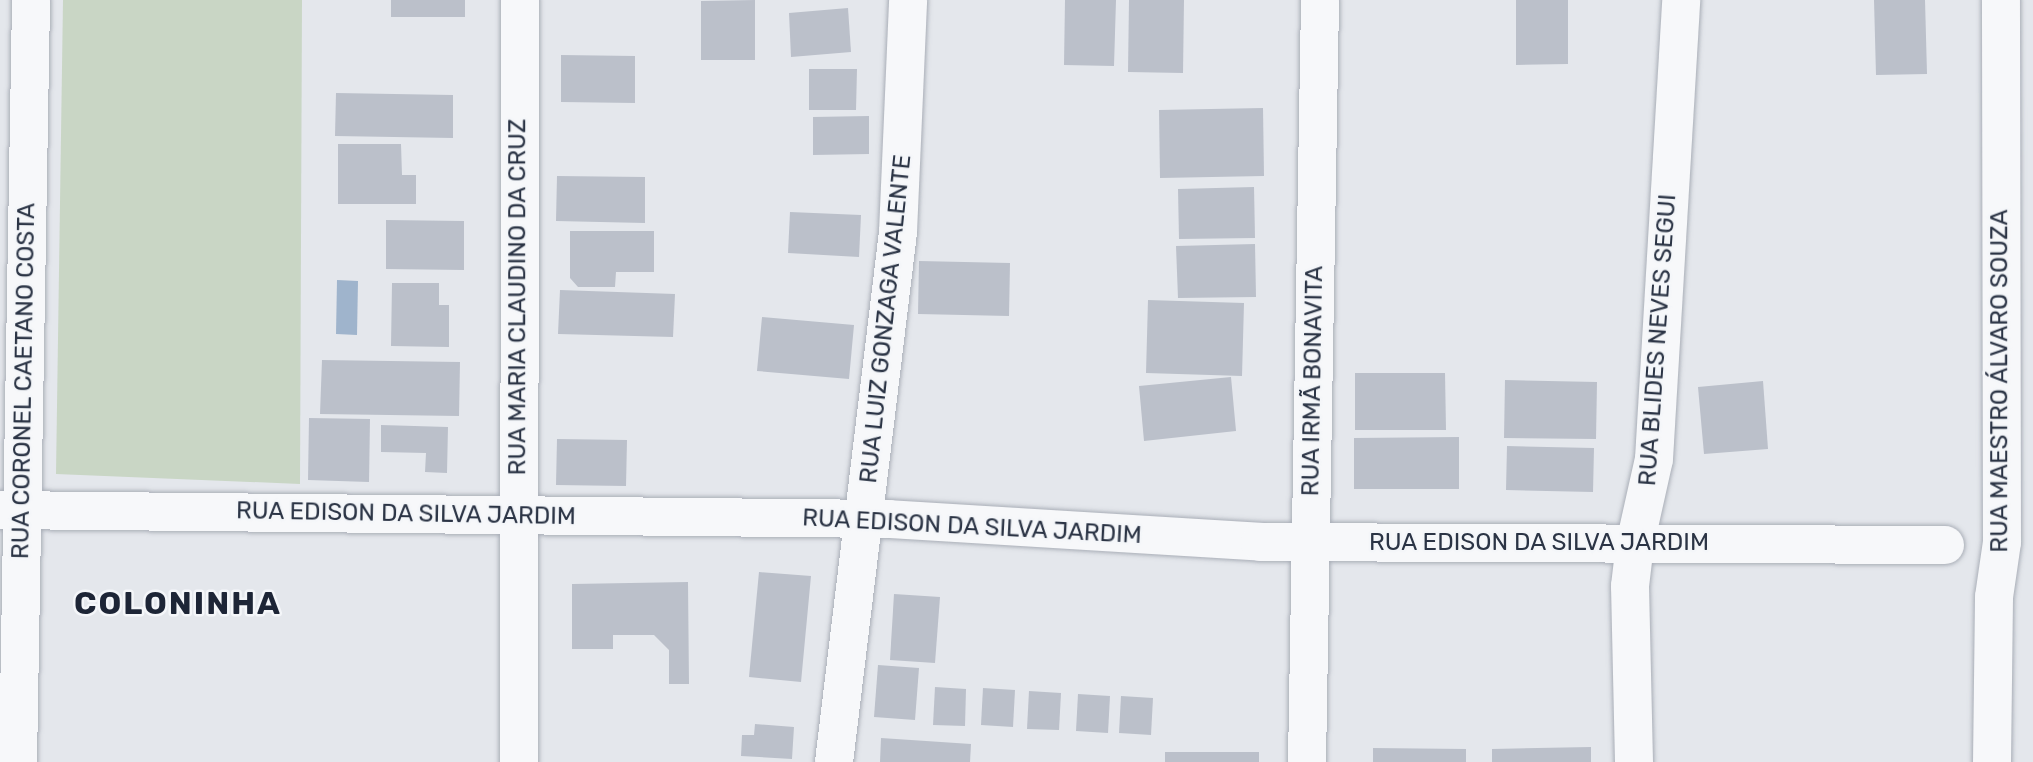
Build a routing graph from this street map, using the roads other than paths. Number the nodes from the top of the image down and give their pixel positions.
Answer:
1 (31, 0) edge
2 (520, 0) edge
3 (908, 0) edge
4 (1320, 0) edge
5 (1681, 0) edge
6 (2001, 0) edge
7 (11, 510) edge
8 (517, 516) junction
9 (865, 519) junction
10 (1310, 542) junction
11 (2017, 543) edge
12 (1635, 544) junction
13 (1945, 545) dead end
14 (18, 762) edge
15 (519, 762) edge
16 (834, 762) edge
17 (1307, 762) edge
18 (1634, 762) edge
19 (1992, 762) edge

1 - 7 street, RUA CORONEL CAETANO COSTA
2 - 8 street, RUA MARIA CLAUDINO DA CRUZ
3 - 9 street, RUA LUIZ GONZAGA VALENTE
4 - 10 street, RUA IRMÃ BONAVITA
5 - 12 street, RUA BLIDES NEVES SEGUI
6 - 11 street, RUA MAESTRO ÁLVARO SOUZA
7 - 8 street, RUA EDISON DA SILVA JARDIM
7 - 14 street, RUA CORONEL CAETANO COSTA
8 - 9 street, RUA EDISON DA SILVA JARDIM
8 - 15 street, RUA MARIA CLAUDINO DA CRUZ
9 - 10 street, RUA EDISON DA SILVA JARDIM
9 - 16 street, RUA LUIZ GONZAGA VALENTE
10 - 12 street, RUA EDISON DA SILVA JARDIM
10 - 17 street, RUA IRMÃ BONAVITA
11 - 19 street, RUA MAESTRO ÁLVARO SOUZA
12 - 13 street, RUA EDISON DA SILVA JARDIM
12 - 18 street, RUA BLIDES NEVES SEGUI

